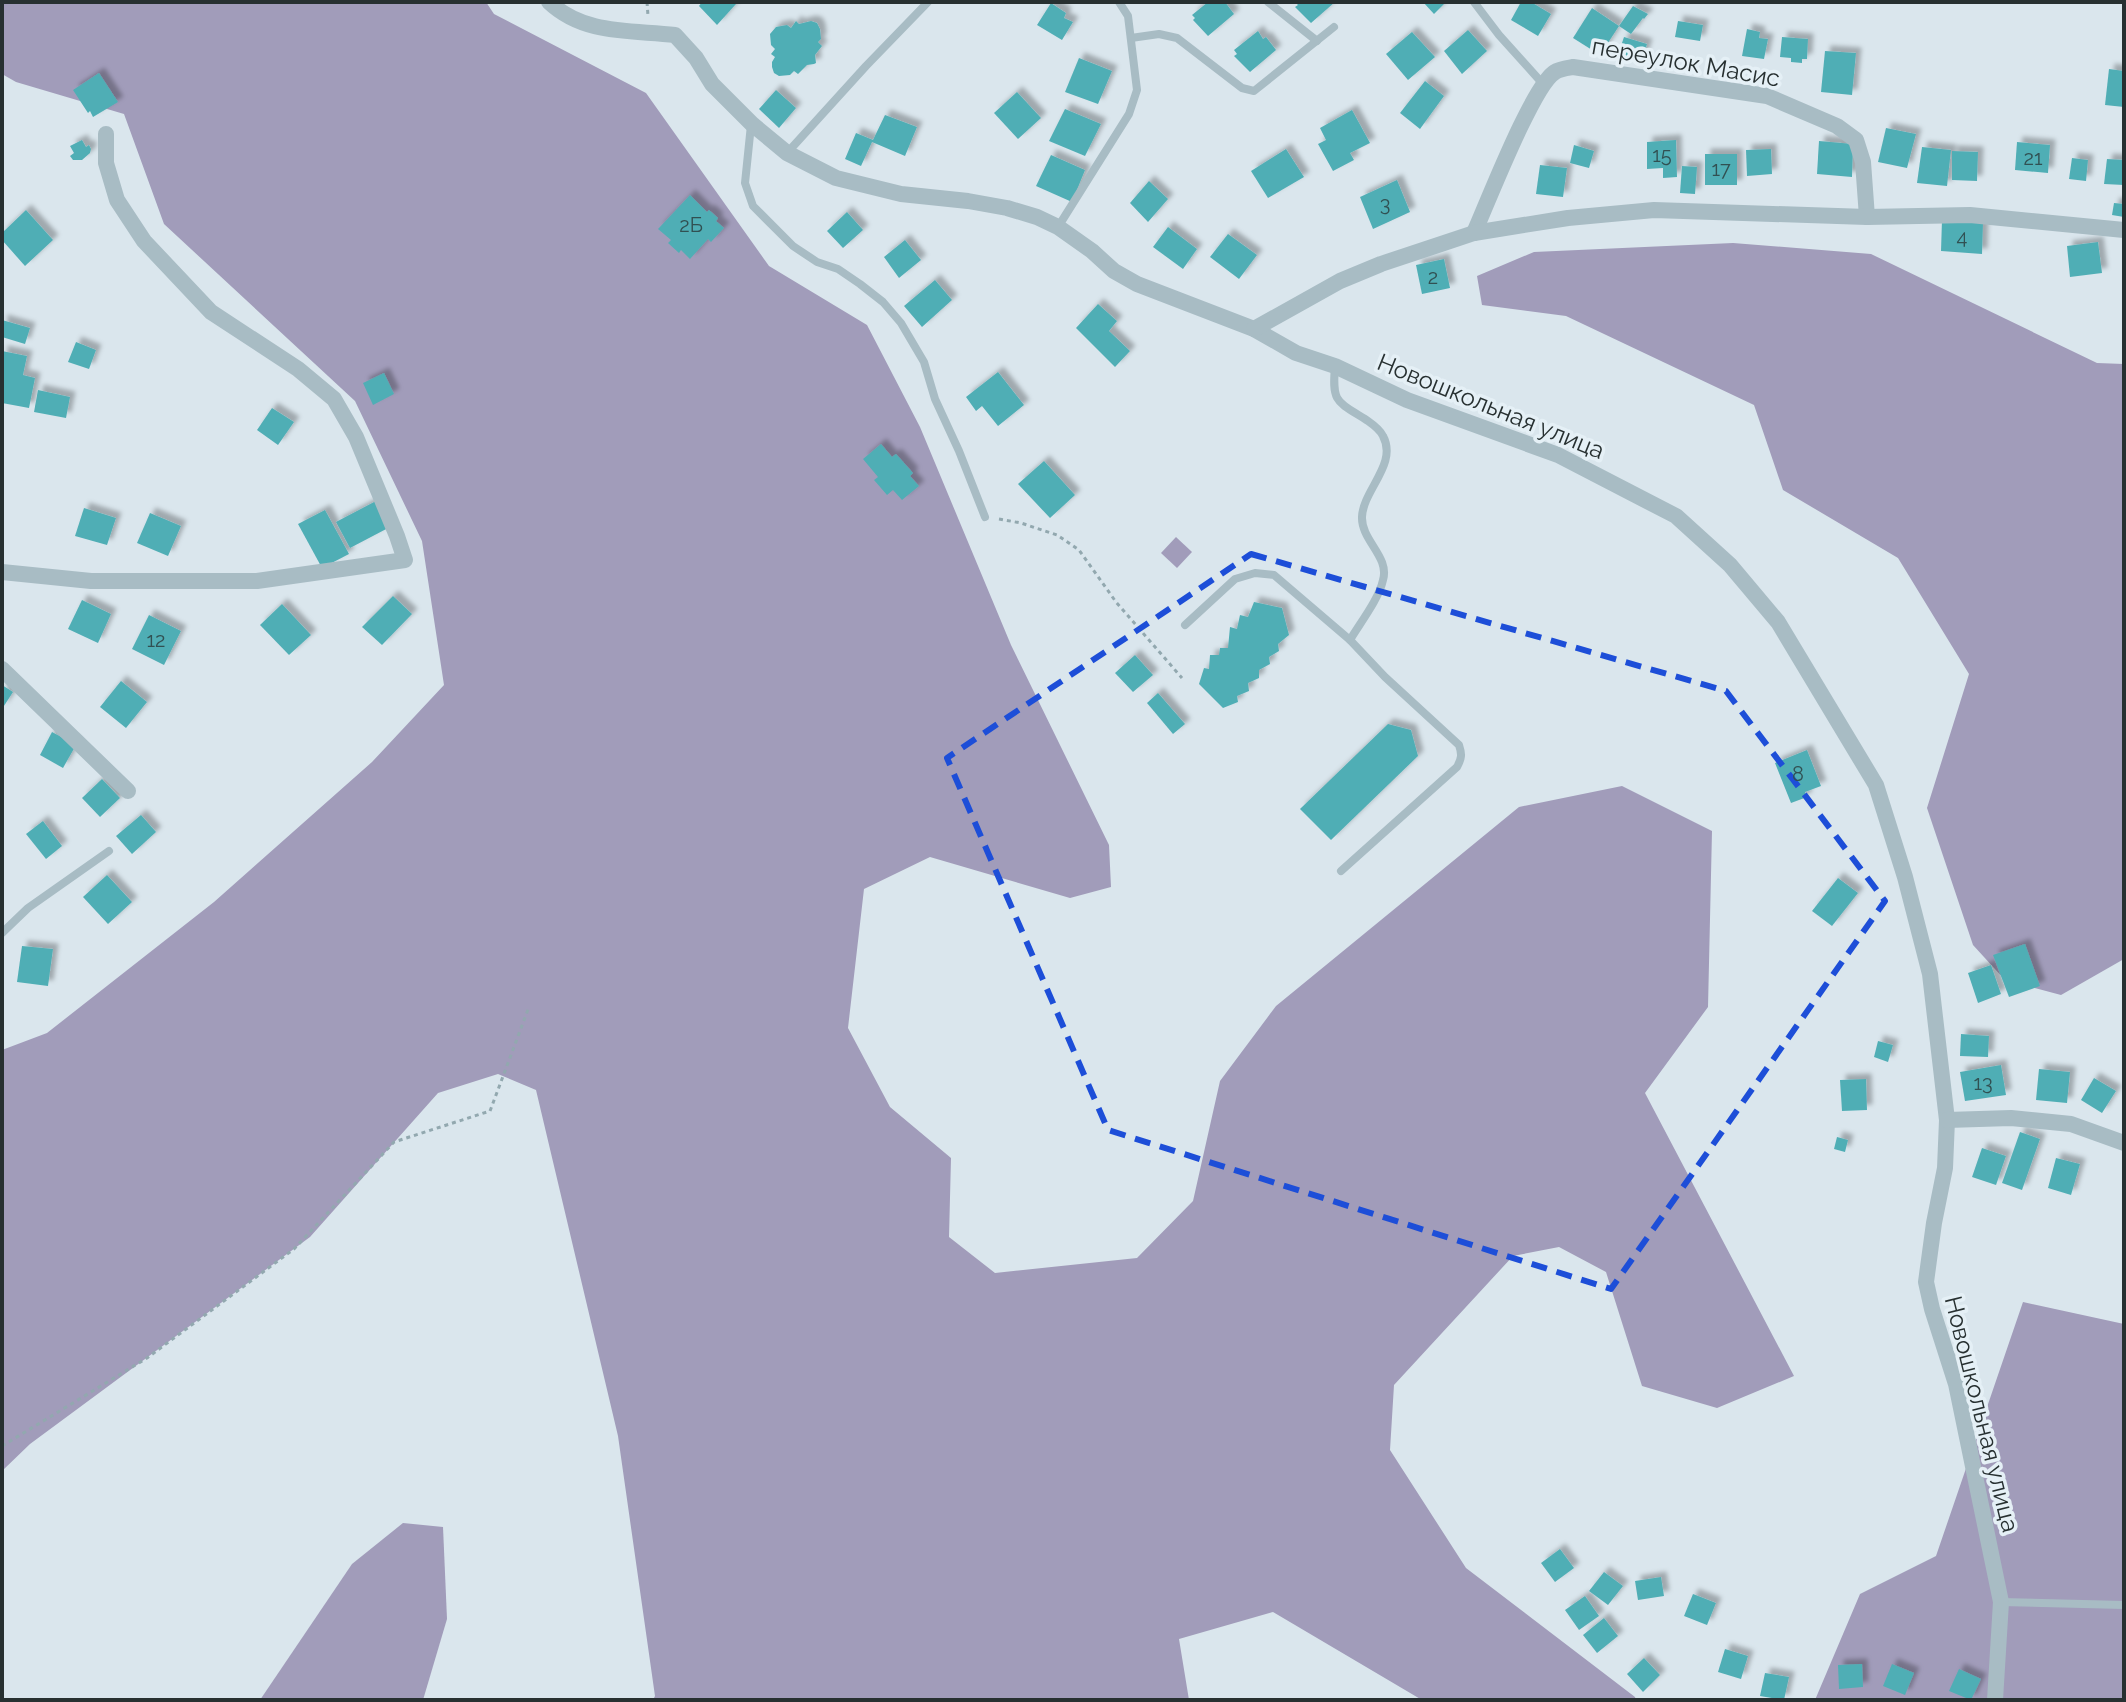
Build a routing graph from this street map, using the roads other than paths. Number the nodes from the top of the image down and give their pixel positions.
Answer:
1 (549, 2) edge
2 (928, 2) edge
3 (1119, 2) edge
4 (1268, 2) edge
5 (1474, 2) edge
6 (1334, 27) dead end
7 (1131, 38) junction
8 (1317, 41) junction
9 (1543, 84) junction
10 (752, 124) junction
11 (106, 134) dead end
12 (787, 153) junction
13 (1867, 217) junction
14 (1058, 227) junction
15 (2124, 230) edge
16 (1474, 233) junction
17 (1254, 329) junction
18 (1335, 366) junction
19 (985, 517) road end
20 (2, 572) edge
21 (1185, 625) dead end
22 (1350, 640) junction
23 (2, 669) edge
24 (128, 791) dead end
25 (109, 851) dead end
26 (1341, 871) dead end
27 (2, 933) edge
28 (1947, 1120) junction
29 (2124, 1143) edge
30 (2001, 1602) junction
31 (2124, 1605) edge
32 (1995, 1700) edge

1 - 10 street, Новошкольная улица
2 - 12 lane
3 - 7 lane
4 - 8 lane
5 - 9 lane
6 - 8 lane
7 - 8 lane
7 - 14 lane
9 - 13 street, переулок Масис
9 - 16 street
10 - 12 street, Новошкольная улица
10 - 19 lane
11 - 20 street
12 - 14 street, Новошкольная улица
13 - 15 street
13 - 16 street
14 - 17 street, Новошкольная улица
16 - 17 street
17 - 18 street, Новошкольная улица
18 - 22 lane
18 - 28 street, Новошкольная улица
21 - 22 lane
22 - 26 lane
23 - 24 street
25 - 27 lane
28 - 29 street
28 - 30 street, Новошкольная улица
30 - 31 lane
30 - 32 street, Новошкольная улица

